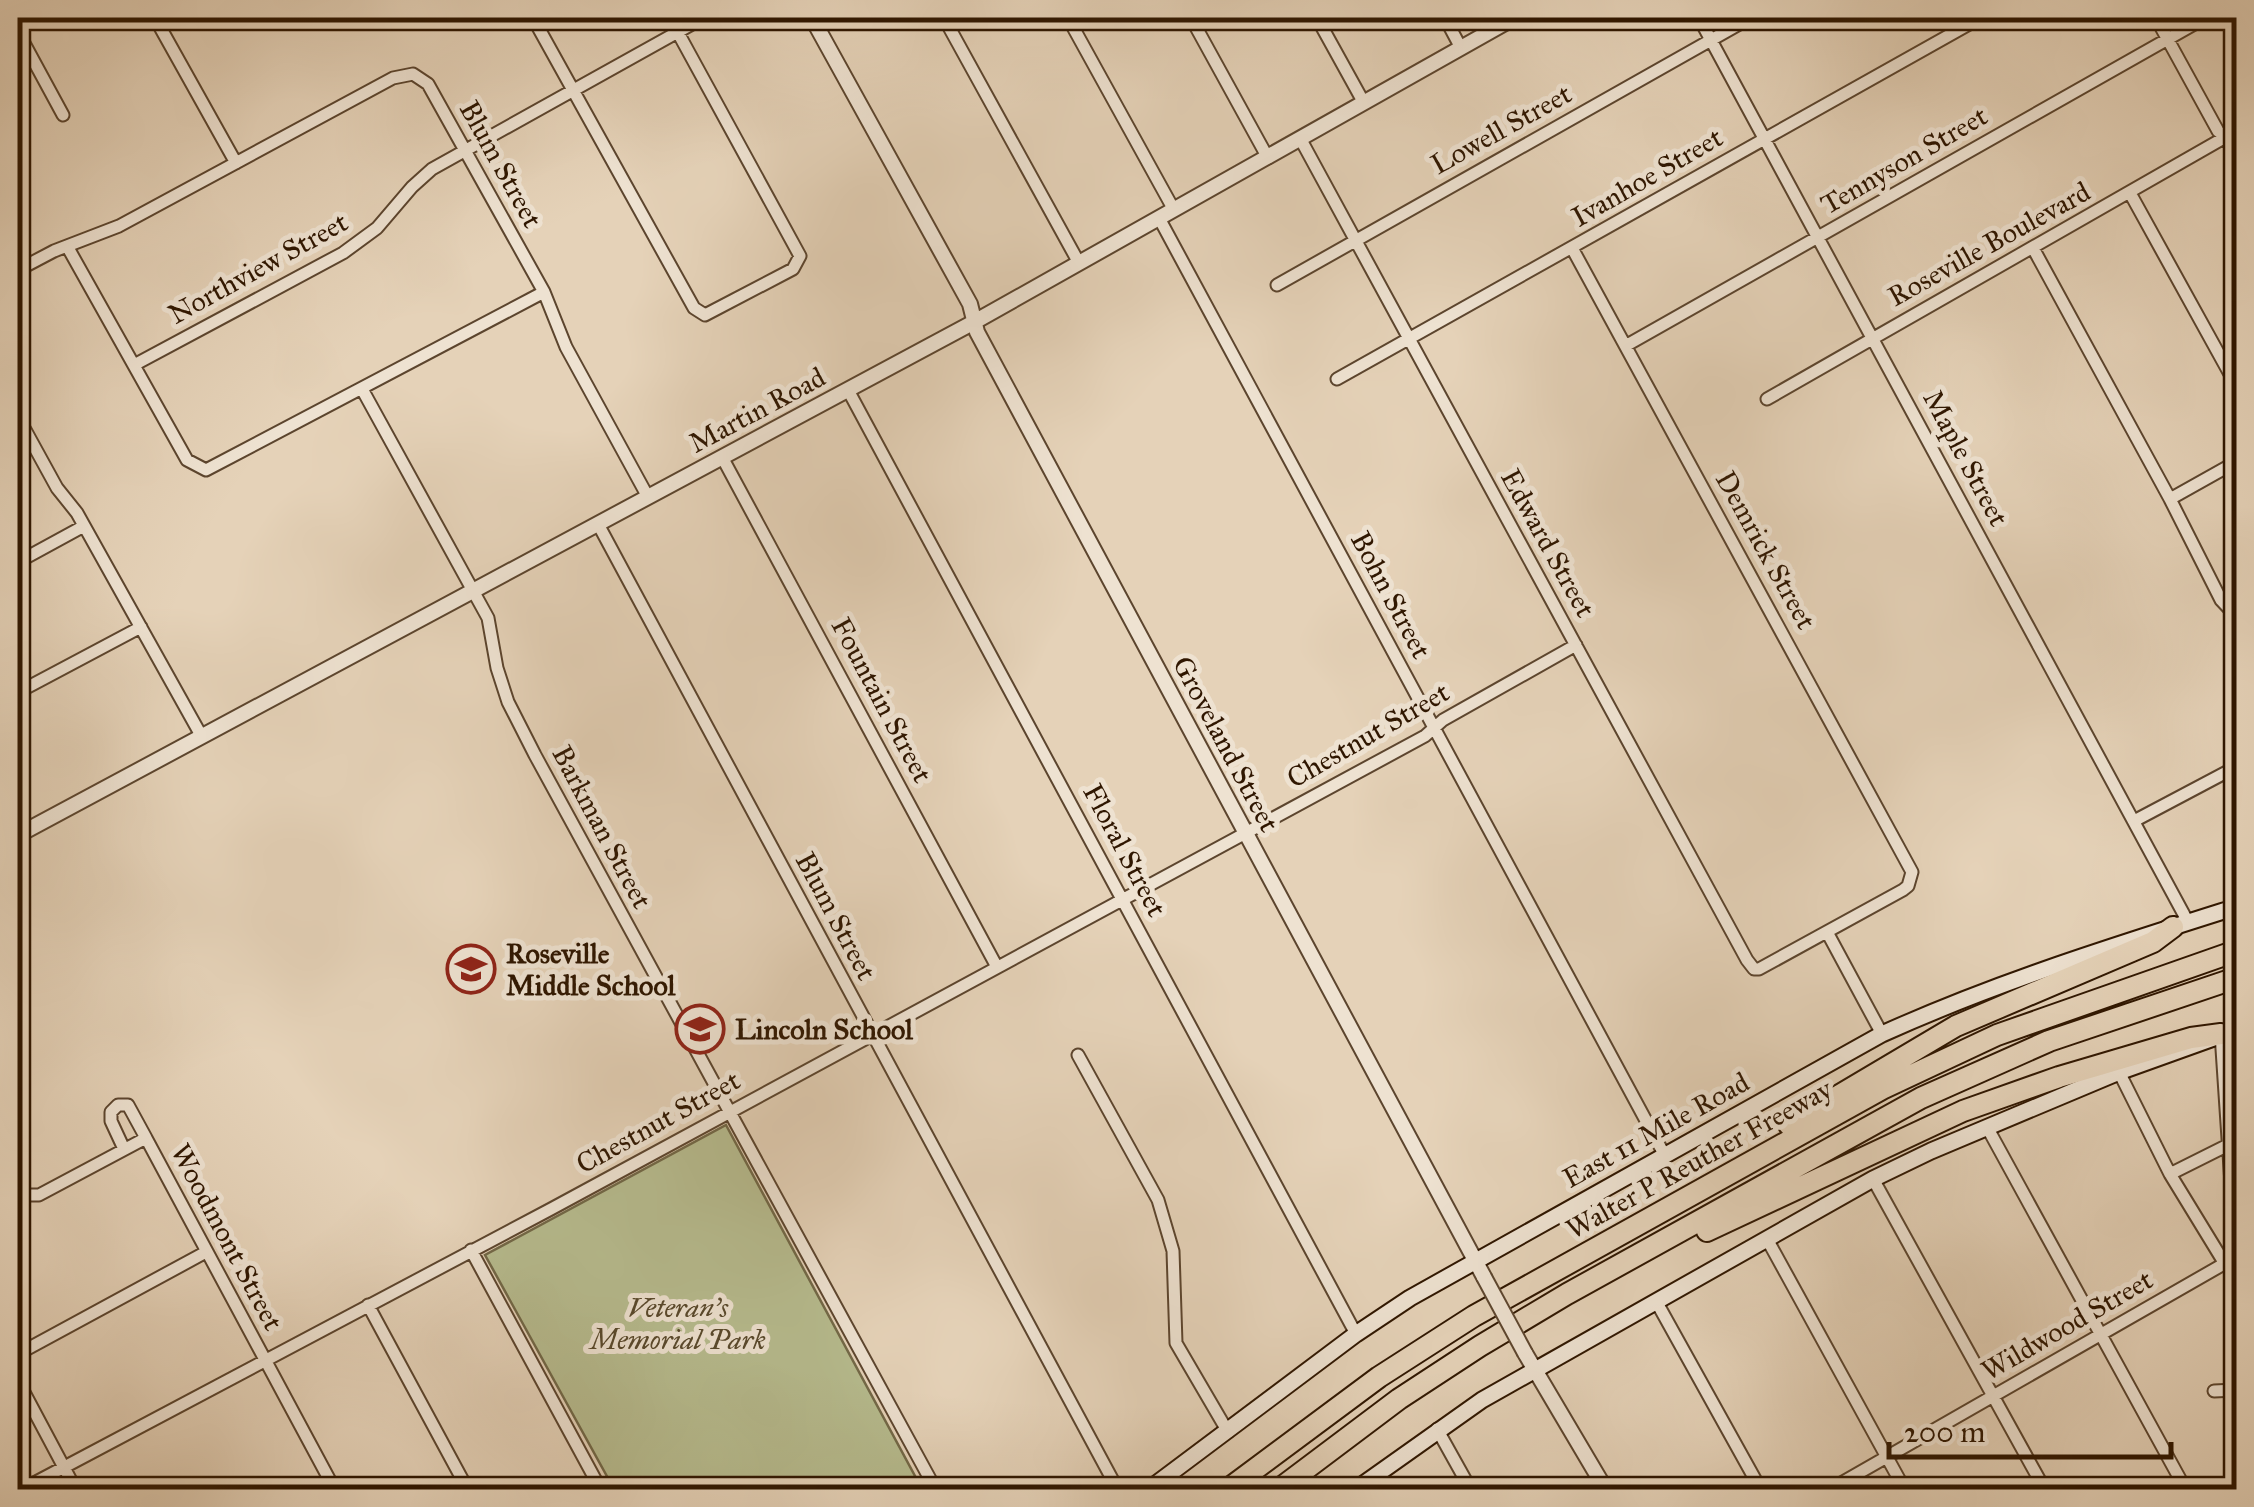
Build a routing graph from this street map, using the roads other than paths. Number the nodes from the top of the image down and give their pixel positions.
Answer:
1 (155, 18) edge
2 (534, 18) edge
3 (670, 18) edge
4 (703, 18) edge
5 (812, 18) edge
6 (944, 18) edge
7 (1068, 18) edge
8 (1191, 18) edge
9 (1317, 18) edge
10 (1445, 18) edge
11 (1514, 18) edge
12 (1699, 18) edge
13 (1750, 18) edge
14 (1980, 18) edge
15 (2156, 18) edge
16 (2204, 18) edge
17 (678, 32) junction
18 (19, 38) edge
19 (2168, 38) junction
20 (1711, 40) junction
21 (1461, 48) junction
22 (573, 89) junction
23 (1364, 103) junction
24 (63, 115) dead end
25 (2231, 134) edge
26 (1764, 138) junction
27 (1300, 140) junction
28 (464, 149) junction
29 (2236, 156) edge
30 (1268, 158) junction
31 (236, 163) junction
32 (2130, 193) junction
33 (1174, 210) junction
34 (1159, 218) junction
35 (1818, 237) junction
36 (1356, 239) junction
37 (68, 246) junction
38 (1572, 248) junction
39 (2033, 248) junction
40 (1079, 263) junction
41 (18, 270) edge
42 (1277, 285) dead end
43 (544, 292) junction
44 (976, 321) junction
45 (1873, 338) junction
46 (1409, 340) junction
47 (1627, 345) junction
48 (134, 366) junction
49 (1337, 379) dead end
50 (2236, 385) edge
51 (362, 390) junction
52 (848, 390) junction
53 (1766, 399) dead end
54 (19, 425) edge
55 (722, 457) junction
56 (2236, 462) edge
57 (648, 497) junction
58 (2170, 499) junction
59 (598, 524) junction
60 (84, 526) junction
61 (18, 562) edge
62 (474, 590) junction
63 (2235, 615) edge
64 (141, 627) junction
65 (1576, 645) junction
66 (28, 687) dead end
67 (1434, 728) junction
68 (202, 736) junction
69 (2236, 766) edge
70 (2134, 822) junction
71 (1246, 833) junction
72 (18, 835) edge
73 (1123, 899) junction
74 (2236, 907) edge
75 (2180, 924) junction
76 (1827, 932) junction
77 (2236, 951) edge
78 (997, 967) junction
79 (2236, 978) edge
80 (2229, 1032) edge
81 (871, 1034) junction
82 (1882, 1034) junction
83 (1078, 1055) dead end
84 (2119, 1072) junction
85 (731, 1110) junction
86 (1987, 1128) junction
87 (146, 1138) junction
88 (2230, 1144) junction
89 (124, 1149) junction
90 (1664, 1154) junction
91 (2170, 1174) junction
92 (1873, 1180) junction
93 (18, 1186) edge
94 (1660, 1213) junction
95 (1767, 1240) junction
96 (471, 1250) junction
97 (206, 1252) junction
98 (1475, 1260) junction
99 (2232, 1260) edge
100 (1656, 1301) junction
101 (368, 1305) junction
102 (1535, 1314) junction
103 (1356, 1334) junction
104 (2101, 1334) junction
105 (18, 1354) edge
106 (264, 1358) junction
107 (1534, 1370) junction
108 (18, 1381) edge
109 (2214, 1390) dead end
110 (2236, 1390) edge
111 (1994, 1396) junction
112 (1437, 1430) junction
113 (1228, 1432) junction
114 (1887, 1456) junction
115 (64, 1467) junction
116 (20, 1490) edge
117 (76, 1490) edge
118 (335, 1490) edge
119 (468, 1490) edge
120 (601, 1490) edge
121 (936, 1490) edge
122 (1118, 1490) edge
123 (1148, 1490) edge
124 (1226, 1490) edge
125 (1278, 1490) edge
126 (1355, 1490) edge
127 (1471, 1490) edge
128 (1606, 1490) edge
129 (1761, 1490) edge
130 (1829, 1490) edge
131 (1905, 1490) edge
132 (2045, 1490) edge
133 (2186, 1490) edge

1 - 31 street
2 - 22 street
3 - 17 street
4 - 17 street, Northview Street
5 - 44 street, Groveland Street
6 - 40 street
7 - 33 street
8 - 30 street
9 - 23 street
10 - 21 street
11 - 21 street, Martin Road
12 - 20 street, Maple Street
13 - 20 street, Lowell Street
14 - 26 street, Ivanhoe Street
15 - 19 street
16 - 19 street, Tennyson Street
17 - 22 street, Northview Street
17 - 22 street
18 - 24 street
19 - 25 street
19 - 35 street, Tennyson Street
20 - 26 street, Maple Street
20 - 36 street, Lowell Street
21 - 23 street, Martin Road
22 - 28 street, Northview Street
23 - 27 street, Martin Road
25 - 29 street
25 - 32 street, Roseville Boulevard
26 - 35 street, Maple Street
26 - 38 street, Ivanhoe Street
27 - 30 street, Martin Road
27 - 36 street, Edward Street
28 - 31 street, Blum Street
28 - 43 street, Blum Street
28 - 48 street, Northview Street
30 - 33 street, Martin Road
31 - 37 street
32 - 39 street, Roseville Boulevard
32 - 50 street
33 - 34 street, Martin Road
34 - 40 street, Martin Road
34 - 67 street, Bohn Street
35 - 45 street, Maple Street
35 - 47 street, Tennyson Street
36 - 42 street, Lowell Street
36 - 46 street, Edward Street
37 - 41 street
37 - 48 street
38 - 46 street, Ivanhoe Street
38 - 47 street, Demrick Street
39 - 45 street, Roseville Boulevard
39 - 58 street
40 - 44 street, Martin Road
43 - 51 street
43 - 57 street, Blum Street
44 - 52 street, Martin Road
44 - 71 street, Groveland Street
45 - 53 street, Roseville Boulevard
45 - 70 street, Maple Street
46 - 49 street, Ivanhoe Street
46 - 65 street, Edward Street
47 - 76 street, Demrick Street
48 - 51 street
51 - 62 street, Barkman Street
52 - 55 street, Martin Road
52 - 73 street, Floral Street
54 - 60 street
55 - 57 street, Martin Road
55 - 78 street, Fountain Street
56 - 58 street
57 - 59 street, Martin Road
58 - 63 street
59 - 62 street, Martin Road
59 - 81 street, Blum Street
60 - 61 street
60 - 64 street
62 - 68 street, Martin Road
62 - 85 street, Barkman Street
64 - 66 street
64 - 68 street
65 - 67 street, Chestnut Street
65 - 76 street, Edward Street
67 - 71 street, Chestnut Street
67 - 90 street, Bohn Street
68 - 72 street, Martin Road
69 - 70 street
70 - 75 street, Maple Street
71 - 73 street, Chestnut Street
71 - 98 street, Groveland Street
73 - 78 street, Chestnut Street
73 - 103 street, Floral Street
74 - 75 main road, East 11 Mile Road
75 - 82 main road, East 11 Mile Road
75 - 94 highway
76 - 82 street
77 - 94 highway, Walter P Reuther Freeway
78 - 81 street, Chestnut Street
79 - 102 highway, Walter P Reuther Freeway
80 - 84 main road
80 - 88 street
80 - 102 highway
81 - 85 street, Chestnut Street
81 - 122 street, Blum Street
82 - 90 main road, East 11 Mile Road
83 - 113 street
84 - 86 main road
84 - 91 street
85 - 96 street, Chestnut Street
85 - 121 street, Barkman Street
86 - 92 main road
86 - 104 street
87 - 89 street, Woodmont Street
87 - 89 street
87 - 97 street, Woodmont Street
88 - 91 street
88 - 99 street
89 - 93 street, Woodmont Street
90 - 98 main road, East 11 Mile Road
91 - 99 street
92 - 95 main road
92 - 111 street
94 - 124 highway, Walter P Reuther Freeway
95 - 100 main road
95 - 114 street
96 - 101 street, Chestnut Street
96 - 120 street
97 - 105 street
97 - 106 street, Woodmont Street
98 - 103 main road, East 11 Mile Road
98 - 107 street, Groveland Street, bridge
99 - 104 street, Wildwood Street
100 - 107 main road
100 - 129 street
101 - 106 street, Chestnut Street
101 - 119 street
102 - 125 highway, Walter P Reuther Freeway
103 - 113 main road, East 11 Mile Road
104 - 111 street, Wildwood Street
104 - 133 street
106 - 115 street, Chestnut Street
106 - 118 street, Woodmont Street
107 - 112 main road
107 - 128 street, Groveland Street
108 - 115 street
109 - 110 street
111 - 114 street, Wildwood Street
111 - 132 street
112 - 126 main road
112 - 127 street
113 - 123 main road, East 11 Mile Road
114 - 130 street, Wildwood Street
114 - 131 street
115 - 116 street, Chestnut Street
115 - 117 street

